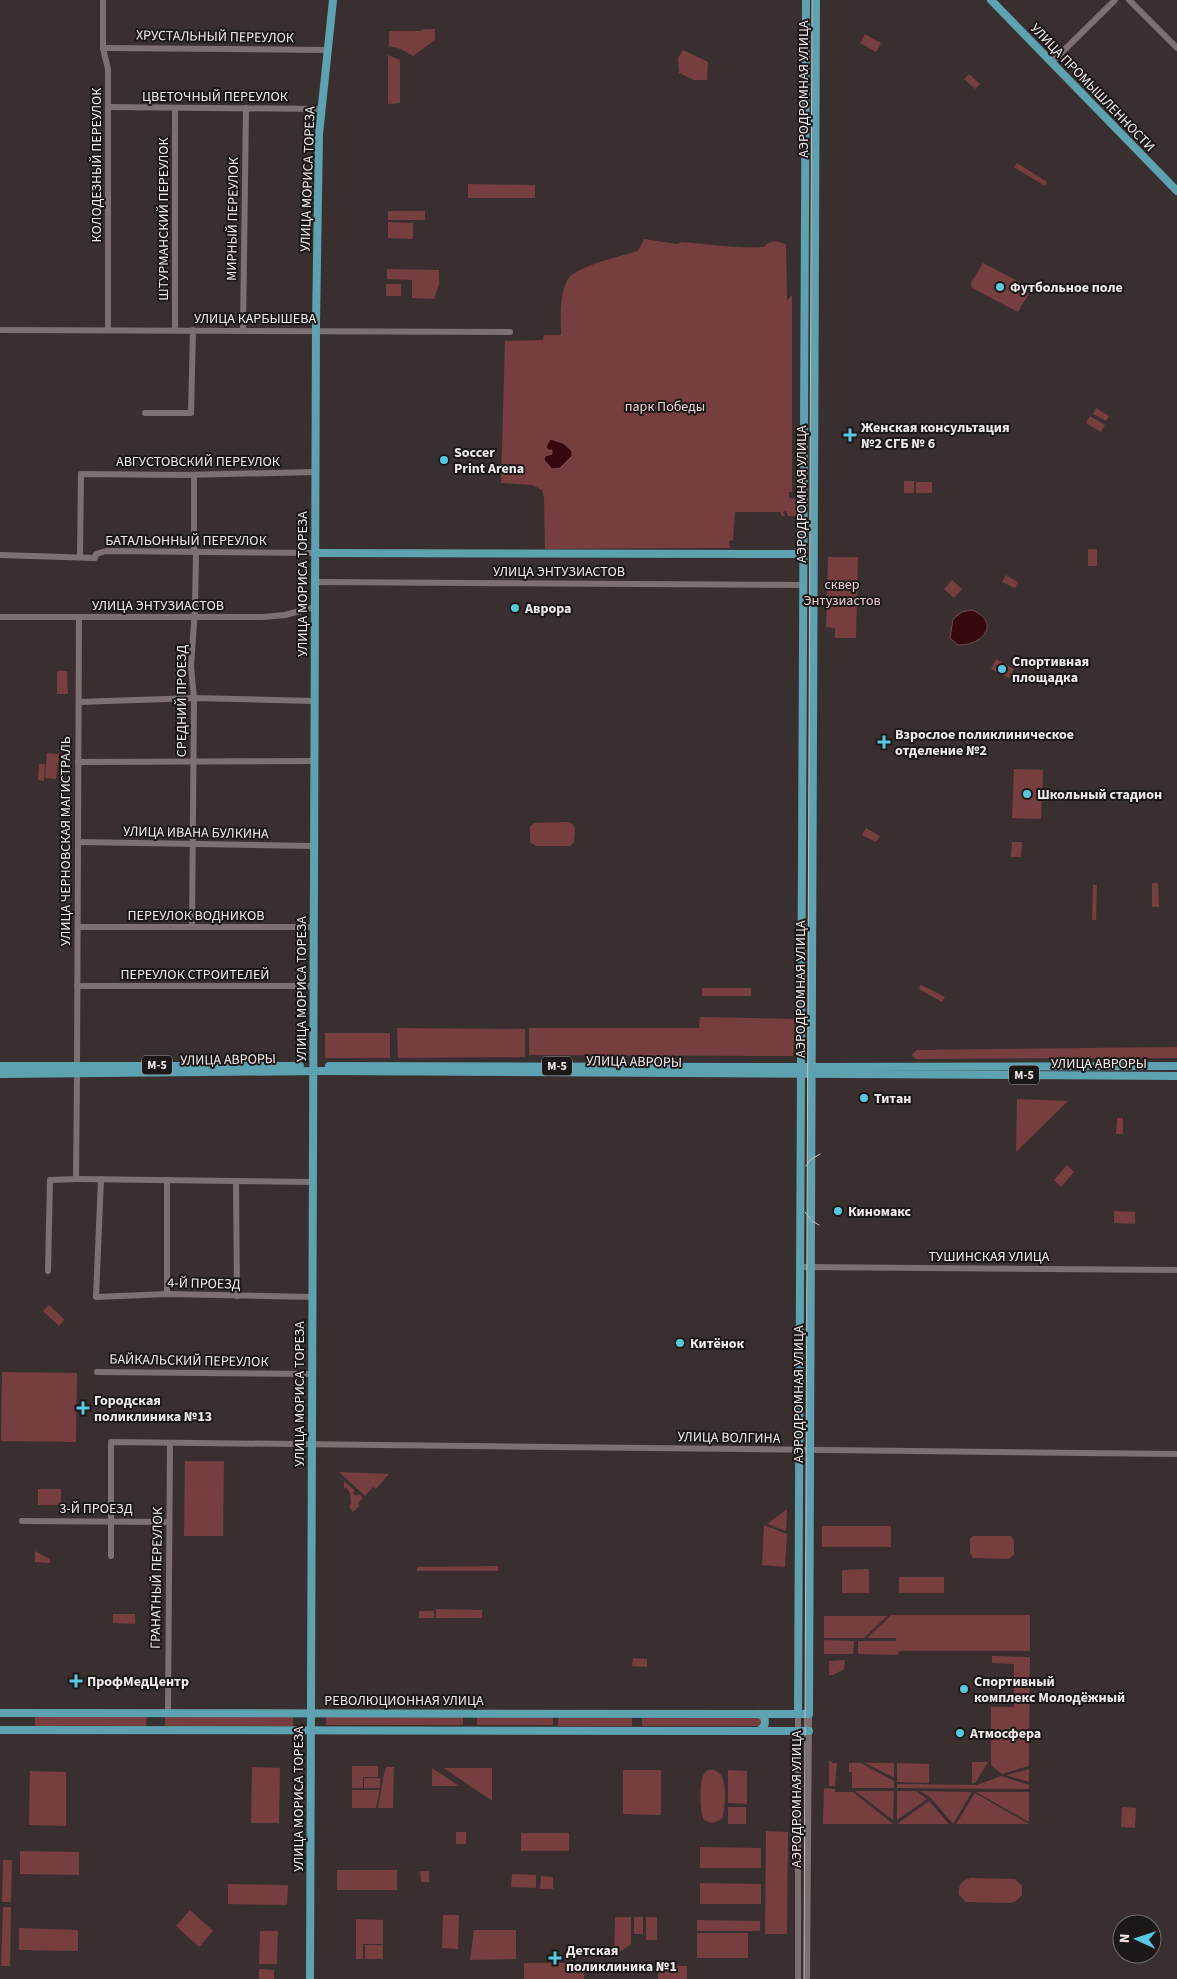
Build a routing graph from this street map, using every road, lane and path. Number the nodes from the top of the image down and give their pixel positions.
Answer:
1 (103, 0) edge
2 (333, 0) edge
3 (806, 0) edge
4 (816, 0) edge
5 (991, 0) edge
6 (1115, 0) edge
7 (1129, 0) edge
8 (103, 48) junction
9 (1177, 48) edge
10 (327, 50) junction
11 (1052, 62) junction
12 (108, 107) junction
13 (246, 108) junction
14 (175, 109) junction
15 (321, 109) junction
16 (1177, 191) edge
17 (0, 330) edge
18 (108, 330) junction
19 (175, 330) junction
20 (193, 330) junction
21 (243, 331) junction
22 (316, 331) junction
23 (510, 332) dead end
24 (145, 413) dead end
25 (315, 472) junction
26 (194, 475) junction
27 (196, 552) junction
28 (315, 553) junction
29 (804, 554) junction
30 (0, 555) edge
31 (80, 557) junction
32 (315, 582) junction
33 (804, 585) junction
34 (315, 607) junction
35 (0, 617) edge
36 (79, 617) junction
37 (194, 618) junction
38 (194, 698) junction
39 (314, 701) junction
40 (79, 702) junction
41 (314, 761) junction
42 (78, 762) junction
43 (194, 762) junction
44 (78, 842) junction
45 (192, 844) junction
46 (314, 846) junction
47 (78, 927) junction
48 (192, 927) junction
49 (314, 927) junction
50 (77, 986) junction
51 (313, 986) junction
52 (0, 1066) edge
53 (1177, 1066) edge
54 (313, 1068) junction
55 (77, 1070) junction
56 (802, 1071) junction
57 (812, 1071) junction
58 (0, 1074) edge
59 (1177, 1076) edge
60 (76, 1179) junction
61 (101, 1179) junction
62 (167, 1180) junction
63 (236, 1181) junction
64 (313, 1182) junction
65 (801, 1267) junction
66 (812, 1267) junction
67 (1177, 1270) edge
68 (48, 1271) dead end
69 (167, 1294) junction
70 (236, 1296) junction
71 (312, 1298) junction
72 (97, 1372) dead end
73 (312, 1374) junction
74 (170, 1443) junction
75 (312, 1445) junction
76 (800, 1450) junction
77 (810, 1450) junction
78 (1177, 1454) edge
79 (111, 1520) junction
80 (22, 1521) dead end
81 (169, 1522) junction
82 (111, 1556) dead end
83 (311, 1712) junction
84 (0, 1713) edge
85 (154, 1713) junction
86 (168, 1713) junction
87 (759, 1714) junction
88 (798, 1714) junction
89 (809, 1714) junction
90 (0, 1730) edge
91 (154, 1730) junction
92 (310, 1730) junction
93 (760, 1730) junction
94 (798, 1730) junction
95 (809, 1731) junction
96 (310, 1979) edge
97 (798, 1979) edge
98 (807, 1979) edge

1 - 8 street, КОЛОДЕЗНЫЙ ПЕРЕУЛОК
2 - 10 main road, УЛИЦА МОРИСА ТОРЕЗА
3 - 29 main road, АЭРОДРОМНАЯ УЛИЦА
4 - 57 main road, АЭРОДРОМНАЯ УЛИЦА
5 - 11 main road, УЛИЦА ПРОМЫШЛЕННОСТИ
6 - 11 street
7 - 9 street
8 - 10 street, ХРУСТАЛЬНЫЙ ПЕРЕУЛОК
8 - 12 street, КОЛОДЕЗНЫЙ ПЕРЕУЛОК
10 - 15 main road, УЛИЦА МОРИСА ТОРЕЗА
11 - 16 main road, УЛИЦА ПРОМЫШЛЕННОСТИ
12 - 14 street, ЦВЕТОЧНЫЙ ПЕРЕУЛОК
12 - 18 street, КОЛОДЕЗНЫЙ ПЕРЕУЛОК
13 - 14 street, ЦВЕТОЧНЫЙ ПЕРЕУЛОК
13 - 15 street, ЦВЕТОЧНЫЙ ПЕРЕУЛОК
13 - 21 street, МИРНЫЙ ПЕРЕУЛОК
14 - 19 street, ШТУРМАНСКИЙ ПЕРЕУЛОК
15 - 22 main road, УЛИЦА МОРИСА ТОРЕЗА
17 - 18 street, УЛИЦА КАРБЫШЕВА
18 - 19 street, УЛИЦА КАРБЫШЕВА
19 - 20 street, УЛИЦА КАРБЫШЕВА
20 - 21 street, УЛИЦА КАРБЫШЕВА
20 - 24 street
21 - 22 street, УЛИЦА КАРБЫШЕВА
22 - 23 street, УЛИЦА КАРБЫШЕВА
22 - 25 main road, УЛИЦА МОРИСА ТОРЕЗА
25 - 26 street, АВГУСТОВСКИЙ ПЕРЕУЛОК
25 - 28 main road, УЛИЦА МОРИСА ТОРЕЗА
26 - 27 street, СРЕДНИЙ ПРОЕЗД
26 - 31 street, АВГУСТОВСКИЙ ПЕРЕУЛОК
27 - 28 street, БАТАЛЬОННЫЙ ПЕРЕУЛОК
27 - 31 street, БАТАЛЬОННЫЙ ПЕРЕУЛОК
27 - 37 street, СРЕДНИЙ ПРОЕЗД
28 - 29 main road, УЛИЦА ЭНТУЗИАСТОВ
28 - 32 main road, УЛИЦА МОРИСА ТОРЕЗА
29 - 33 main road, АЭРОДРОМНАЯ УЛИЦА
30 - 31 street, БАТАЛЬОННЫЙ ПЕРЕУЛОК
32 - 33 street, УЛИЦА ЭНТУЗИАСТОВ
32 - 34 main road, УЛИЦА МОРИСА ТОРЕЗА
33 - 56 main road, АЭРОДРОМНАЯ УЛИЦА
34 - 37 street, УЛИЦА ЭНТУЗИАСТОВ
34 - 39 main road, УЛИЦА МОРИСА ТОРЕЗА
35 - 36 street, УЛИЦА ЭНТУЗИАСТОВ
36 - 37 street, УЛИЦА ЭНТУЗИАСТОВ
36 - 40 street, УЛИЦА ЧЕРНОВСКАЯ МАГИСТРАЛЬ
37 - 38 street, СРЕДНИЙ ПРОЕЗД
38 - 39 street
38 - 40 street
38 - 43 street, СРЕДНИЙ ПРОЕЗД
39 - 41 main road, УЛИЦА МОРИСА ТОРЕЗА
40 - 42 street, УЛИЦА ЧЕРНОВСКАЯ МАГИСТРАЛЬ
41 - 43 street
41 - 46 main road, УЛИЦА МОРИСА ТОРЕЗА
42 - 43 street
42 - 44 street, УЛИЦА ЧЕРНОВСКАЯ МАГИСТРАЛЬ
43 - 45 street, СРЕДНИЙ ПРОЕЗД
44 - 45 street, УЛИЦА ИВАНА БУЛКИНА
44 - 47 street, УЛИЦА ЧЕРНОВСКАЯ МАГИСТРАЛЬ
45 - 46 street, УЛИЦА ИВАНА БУЛКИНА
45 - 48 street, СРЕДНИЙ ПРОЕЗД
46 - 49 main road, УЛИЦА МОРИСА ТОРЕЗА
47 - 48 street, ПЕРЕУЛОК ВОДНИКОВ
47 - 50 street, УЛИЦА ЧЕРНОВСКАЯ МАГИСТРАЛЬ
48 - 49 street, ПЕРЕУЛОК ВОДНИКОВ
49 - 51 main road, УЛИЦА МОРИСА ТОРЕЗА
50 - 51 street, ПЕРЕУЛОК СТРОИТЕЛЕЙ
50 - 55 street, УЛИЦА ЧЕРНОВСКАЯ МАГИСТРАЛЬ
51 - 54 main road, УЛИЦА МОРИСА ТОРЕЗА
52 - 55 main road, УЛИЦА АВРОРЫ / М-5
53 - 57 main road, УЛИЦА АВРОРЫ / М-5
54 - 55 main road, УЛИЦА АВРОРЫ / М-5
54 - 56 main road, УЛИЦА АВРОРЫ / М-5
54 - 64 main road, УЛИЦА МОРИСА ТОРЕЗА
55 - 58 main road, УЛИЦА АВРОРЫ / М-5
55 - 60 street, УЛИЦА ЧЕРНОВСКАЯ МАГИСТРАЛЬ
56 - 57 main road, УЛИЦА АВРОРЫ / М-5
56 - 65 main road, АЭРОДРОМНАЯ УЛИЦА
57 - 59 main road, УЛИЦА АВРОРЫ / М-5
57 - 66 main road, АЭРОДРОМНАЯ УЛИЦА
60 - 61 street
60 - 68 street
61 - 62 street
61 - 69 street, 4-Й ПРОЕЗД
62 - 63 street
62 - 69 street
63 - 64 street
63 - 70 street
64 - 71 main road, УЛИЦА МОРИСА ТОРЕЗА
65 - 66 street, ТУШИНСКАЯ УЛИЦА
65 - 76 main road, АЭРОДРОМНАЯ УЛИЦА
66 - 67 street, ТУШИНСКАЯ УЛИЦА
66 - 77 main road, АЭРОДРОМНАЯ УЛИЦА
69 - 70 street, 4-Й ПРОЕЗД
70 - 71 street, 4-Й ПРОЕЗД
71 - 73 main road, УЛИЦА МОРИСА ТОРЕЗА
72 - 73 street, БАЙКАЛЬСКИЙ ПЕРЕУЛОК
73 - 75 main road, УЛИЦА МОРИСА ТОРЕЗА
74 - 75 street, УЛИЦА ВОЛГИНА
74 - 79 street, УЛИЦА ВОЛГИНА
74 - 81 street, ГРАНАТНЫЙ ПЕРЕУЛОК
75 - 76 street, УЛИЦА ВОЛГИНА
75 - 83 main road, УЛИЦА МОРИСА ТОРЕЗА
76 - 77 street, УЛИЦА ВОЛГИНА
76 - 88 main road, АЭРОДРОМНАЯ УЛИЦА
77 - 78 street, УЛИЦА ВОЛГИНА
77 - 89 main road, АЭРОДРОМНАЯ УЛИЦА
79 - 80 street, 3-Й ПРОЕЗД
79 - 81 street, 3-Й ПРОЕЗД
79 - 82 street
81 - 86 street, ГРАНАТНЫЙ ПЕРЕУЛОК
83 - 86 main road, РЕВОЛЮЦИОННАЯ УЛИЦА
83 - 87 main road, РЕВОЛЮЦИОННАЯ УЛИЦА
83 - 92 main road, УЛИЦА МОРИСА ТОРЕЗА
84 - 85 main road, РЕВОЛЮЦИОННАЯ УЛИЦА
85 - 86 main road, РЕВОЛЮЦИОННАЯ УЛИЦА
85 - 91 main road
87 - 88 main road, РЕВОЛЮЦИОННАЯ УЛИЦА
87 - 93 main road
88 - 89 main road, РЕВОЛЮЦИОННАЯ УЛИЦА
88 - 94 street, АЭРОДРОМНАЯ УЛИЦА
89 - 95 street, АЭРОДРОМНАЯ УЛИЦА
90 - 91 main road
91 - 92 main road
92 - 93 main road
92 - 96 main road, УЛИЦА МОРИСА ТОРЕЗА
93 - 94 main road
94 - 95 main road
94 - 97 street, АЭРОДРОМНАЯ УЛИЦА
95 - 98 street, АЭРОДРОМНАЯ УЛИЦА

